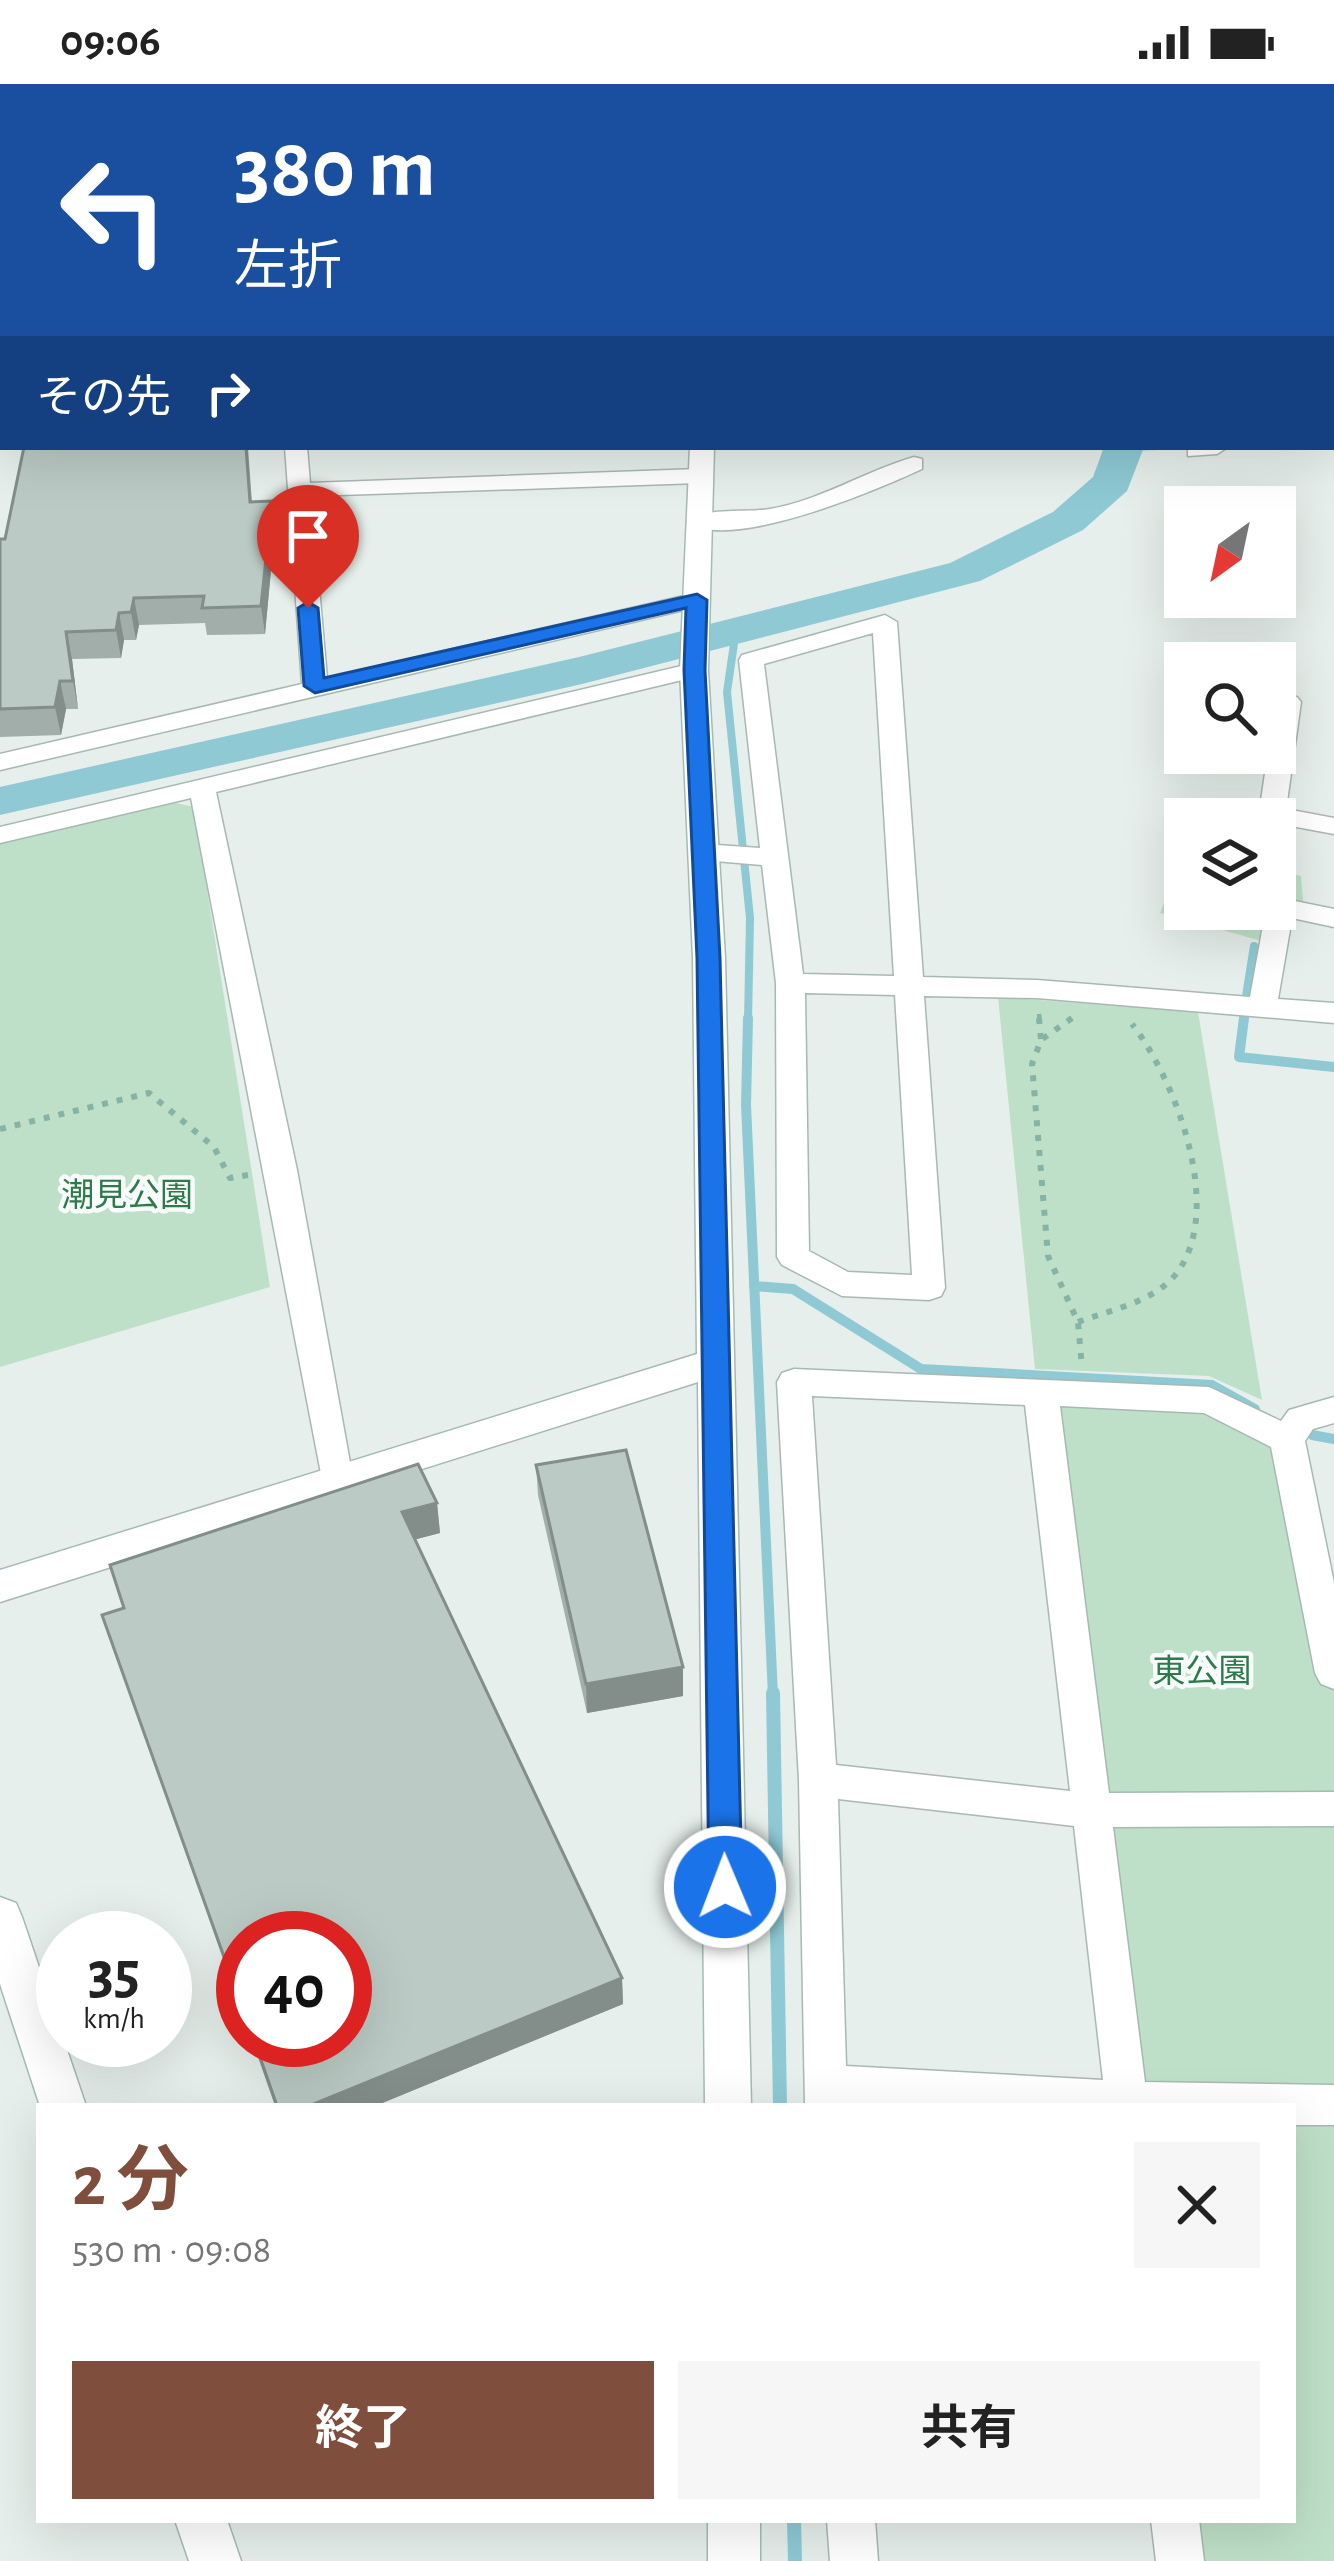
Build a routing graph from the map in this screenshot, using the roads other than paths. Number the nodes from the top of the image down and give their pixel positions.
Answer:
1 (296, 450) edge
2 (703, 450) edge
3 (914, 464) dead end
4 (699, 476) junction
5 (299, 490) junction
6 (699, 521) junction
7 (697, 600) junction
8 (694, 670) junction
9 (315, 686) junction
10 (0, 762) edge
11 (202, 786) junction
12 (1296, 808) edge
13 (1334, 814) edge
14 (1296, 819) edge
15 (1334, 826) edge
16 (0, 835) edge
17 (704, 852) junction
18 (773, 857) junction
19 (1334, 918) edge
20 (790, 983) junction
21 (911, 986) junction
22 (1262, 1008) junction
23 (1334, 1013) edge
24 (717, 1365) junction
25 (1041, 1394) junction
26 (1334, 1410) edge
27 (1287, 1439) junction
28 (336, 1479) junction
29 (0, 1586) edge
30 (1334, 1673) edge
31 (818, 1780) junction
32 (1334, 1809) edge
33 (1088, 1810) junction
34 (0, 1917) edge
35 (825, 2095) edge
36 (62, 2103) edge
37 (728, 2103) edge
38 (1093, 2103) edge
39 (1127, 2103) edge
40 (1296, 2105) edge
41 (1334, 2105) edge
42 (202, 2523) edge
43 (734, 2523) edge
44 (851, 2523) edge
45 (1175, 2523) edge
46 (215, 2561) edge
47 (734, 2561) edge
48 (854, 2561) edge
49 (1180, 2561) edge

1 - 5 street
2 - 4 street
3 - 6 street
4 - 5 street
4 - 6 street
5 - 9 street
6 - 7 street
7 - 8 street
7 - 9 street
8 - 11 street
8 - 17 street
9 - 10 street
11 - 16 street
11 - 28 street
12 - 13 street
14 - 15 street
17 - 18 street
17 - 24 street
18 - 20 street
18 - 21 street
19 - 22 street
20 - 21 street
20 - 21 street
21 - 22 street
22 - 23 street
24 - 28 street
24 - 37 street
25 - 27 street
25 - 31 street
25 - 33 street
26 - 27 street
27 - 30 street
28 - 29 street
31 - 33 street
31 - 35 street
32 - 33 street
33 - 39 street
34 - 36 street
35 - 38 street
40 - 41 street
42 - 46 street
43 - 47 street
44 - 48 street
45 - 49 street

